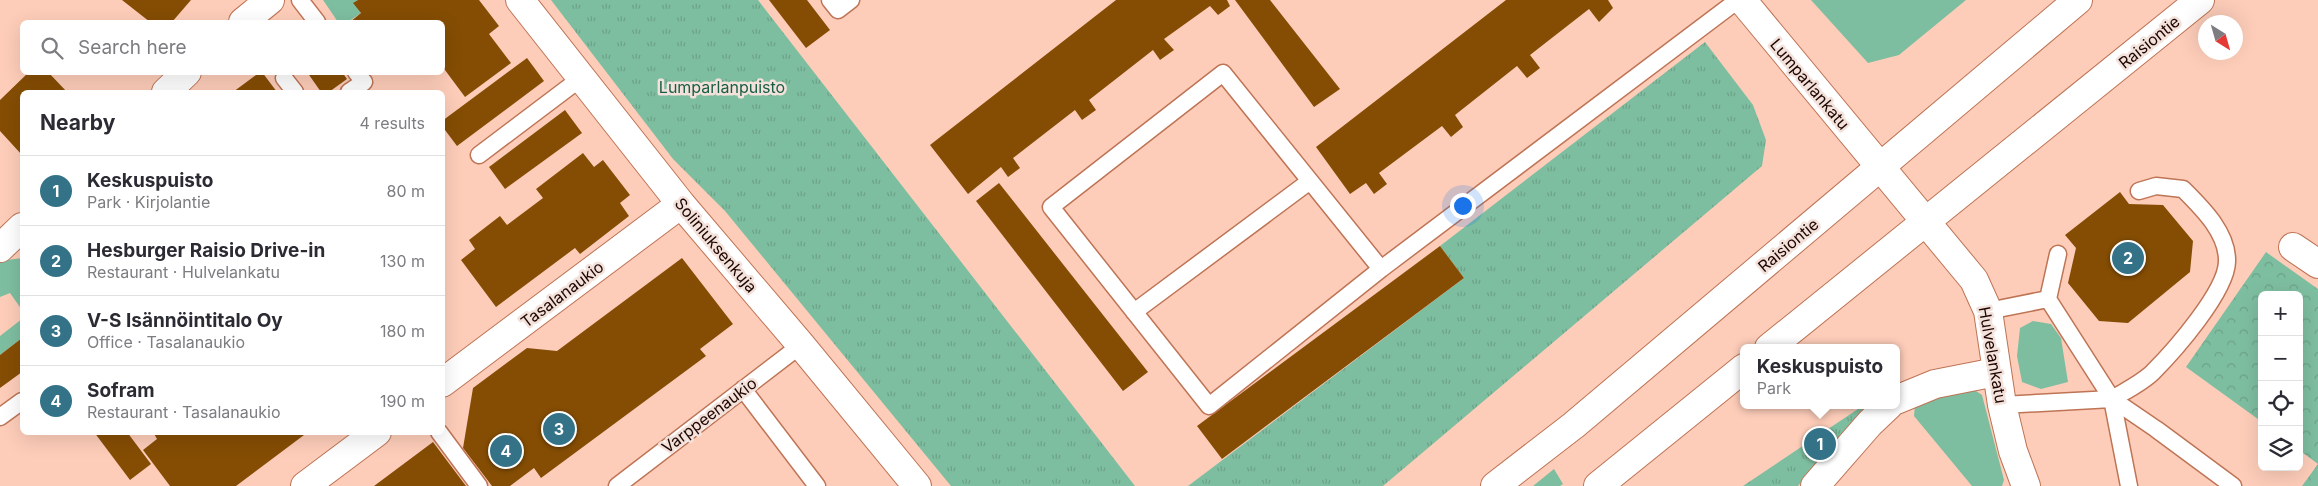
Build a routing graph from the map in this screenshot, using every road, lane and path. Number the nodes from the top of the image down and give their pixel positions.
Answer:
1 (270, 0) edge
2 (300, 0) edge
3 (520, 0) edge
4 (830, 0) edge
5 (851, 0) edge
6 (1738, 0) edge
7 (1742, 0) edge
8 (2078, 0) edge
9 (2200, 0) edge
10 (245, 20) edge
11 (315, 20) edge
12 (184, 75) edge
13 (358, 75) edge
14 (284, 78) dead end
15 (581, 78) junction
16 (168, 90) edge
17 (293, 90) edge
18 (353, 90) edge
19 (479, 155) dead end
20 (1879, 167) junction
21 (1310, 180) junction
22 (2139, 191) dead end
23 (678, 201) junction
24 (1926, 222) junction
25 (20, 230) edge
26 (0, 248) edge
27 (2293, 248) dead end
28 (2058, 254) dead end
29 (2318, 264) edge
30 (1381, 269) junction
31 (578, 271) dead end
32 (2048, 299) junction
33 (1988, 311) junction
34 (1134, 312) junction
35 (1774, 344) edge
36 (802, 345) junction
37 (1740, 371) edge
38 (1996, 372) junction
39 (445, 381) edge
40 (743, 389) junction
41 (1900, 398) edge
42 (2112, 399) junction
43 (20, 402) edge
44 (2002, 405) junction
45 (1885, 409) edge
46 (0, 417) edge
47 (373, 435) edge
48 (441, 435) edge
49 (305, 486) edge
50 (479, 486) edge
51 (617, 486) edge
52 (817, 486) edge
53 (917, 486) edge
54 (1495, 486) edge
55 (1598, 486) edge
56 (1816, 486) edge
57 (2026, 486) edge
58 (2129, 486) edge
59 (2233, 486) edge

1 - 10 street
2 - 11 lane
3 - 15 street, Soliniuksenkuja
4 - 5 lane
6 - 30 lane
7 - 20 street, Lumparlankatu
8 - 20 street, Raisiontie
9 - 24 street, Raisiontie
12 - 16 street
13 - 18 lane
14 - 17 lane
15 - 19 lane
15 - 23 street, Soliniuksenkuja
20 - 24 street, Hulvelankatu
20 - 54 street, Raisiontie
21 - 30 lane
21 - 34 lane
21 - 34 lane
22 - 42 lane
23 - 31 lane
23 - 36 street, Soliniuksenkuja
23 - 39 street, Tasalanaukio
24 - 33 street, Hulvelankatu
24 - 35 street, Raisiontie
25 - 26 street
27 - 29 street
28 - 32 lane
30 - 34 lane
32 - 33 lane
32 - 42 lane
33 - 38 street, Hulvelankatu
36 - 40 lane, Varppeenaukio
36 - 53 street, Soliniuksenkuja
37 - 55 street
38 - 41 street
38 - 44 street, Hulvelankatu
40 - 51 lane, Varppeenaukio
40 - 52 lane
42 - 44 lane
42 - 58 lane
42 - 59 lane
43 - 46 lane
44 - 57 street, Hulvelankatu
45 - 56 street
47 - 49 street
48 - 50 lane

